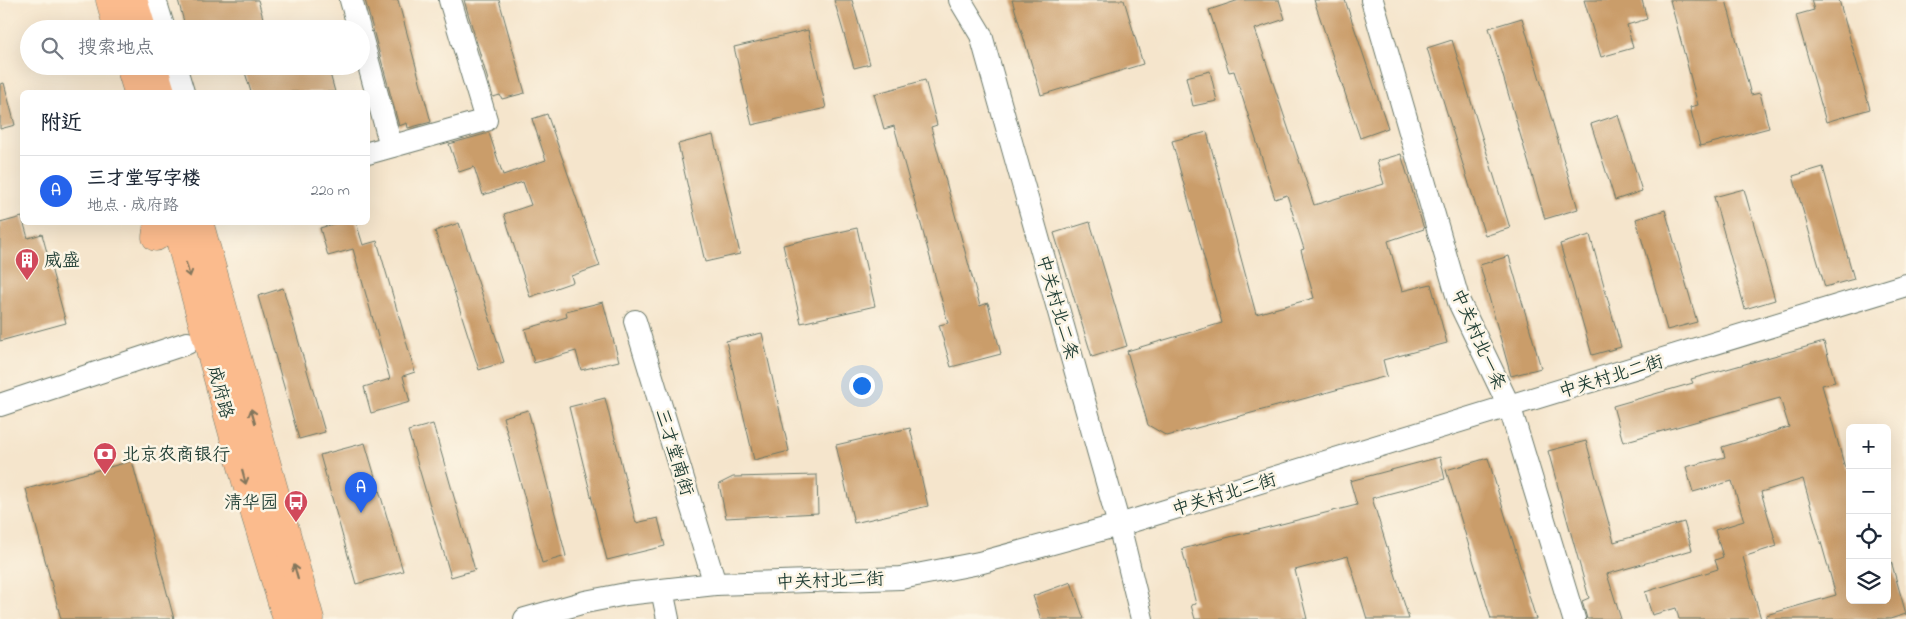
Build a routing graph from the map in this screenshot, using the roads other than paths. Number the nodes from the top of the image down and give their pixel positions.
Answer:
1 (110, 0) edge
2 (133, 0) edge
3 (156, 0) edge
4 (351, 0) edge
5 (450, 0) edge
6 (960, 0) edge
7 (1372, 0) edge
8 (116, 20) edge
9 (139, 20) edge
10 (162, 20) edge
11 (357, 20) edge
12 (370, 68) edge
13 (133, 75) edge
14 (156, 75) edge
15 (178, 75) edge
16 (137, 90) edge
17 (160, 90) edge
18 (182, 90) edge
19 (392, 146) junction
20 (370, 152) edge
21 (200, 225) edge
22 (163, 227) edge
23 (1906, 285) edge
24 (636, 321) dead end
25 (0, 394) edge
26 (0, 405) edge
27 (1510, 408) junction
28 (1119, 525) junction
29 (714, 584) junction
30 (662, 590) junction
31 (286, 619) edge
32 (310, 619) edge
33 (525, 619) edge
34 (668, 619) edge
35 (1142, 619) edge
36 (1574, 619) edge

1 - 8 main road
2 - 9 main road
3 - 10 street
4 - 11 street
5 - 19 street
6 - 28 street, 中关村北二条
7 - 27 street, 中关村北一条
12 - 19 street
13 - 16 main road
14 - 17 main road
15 - 18 street
19 - 20 street
32 -> 21 main road, 成府路
22 -> 31 main road, 成府路
23 - 27 street, 中关村北二街
24 - 29 street, 三才堂南街
25 - 26 street
27 - 28 street, 中关村北二街
27 - 36 street, 中关村北一条
28 - 29 street, 中关村北二街
28 - 35 street, 中关村北二条
29 - 30 street, 中关村北二街
30 - 33 street, 中关村北二街
30 - 34 street

